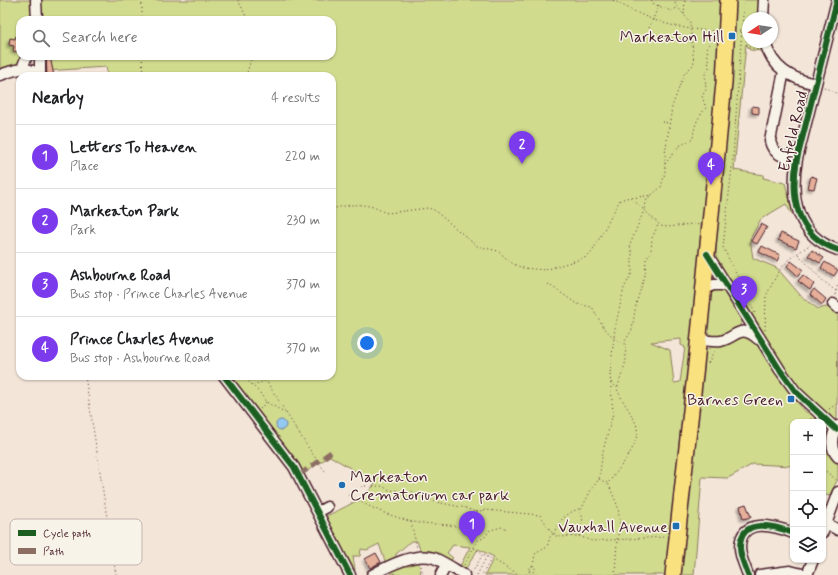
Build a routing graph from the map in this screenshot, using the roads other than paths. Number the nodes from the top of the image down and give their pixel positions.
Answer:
1 (36, 0) edge
2 (728, 0) edge
3 (764, 0) edge
4 (837, 0) edge
5 (764, 12) edge
6 (37, 16) edge
7 (767, 48) edge
8 (25, 60) edge
9 (40, 60) edge
10 (22, 68) junction
11 (784, 71) junction
12 (34, 72) edge
13 (40, 72) edge
14 (0, 75) edge
15 (816, 84) junction
16 (797, 159) junction
17 (838, 250) edge
18 (707, 254) junction
19 (727, 285) junction
20 (704, 288) junction
21 (698, 340) junction
22 (764, 345) junction
23 (227, 380) edge
24 (837, 428) edge
25 (838, 457) edge
26 (838, 492) edge
27 (825, 527) edge
28 (826, 528) edge
29 (838, 530) edge
30 (790, 532) edge
31 (812, 563) edge
32 (446, 565) junction
33 (386, 572) edge
34 (465, 573) edge
35 (350, 575) edge
36 (372, 575) edge
37 (441, 575) edge
38 (673, 575) edge
39 (748, 575) edge
40 (760, 575) edge
41 (807, 575) edge

1 - 6 street
2 - 18 highway
3 - 5 street
4 - 15 street, Enfield Road
7 - 11 street
8 - 10 street
9 - 13 street
10 - 12 street
10 - 14 street
11 - 15 street
11 - 16 street
15 - 16 street, Enfield Road
16 - 17 street, Enfield Road
18 - 19 street
18 - 20 highway
19 - 20 street
19 - 22 street
20 - 21 highway
21 - 22 street
21 - 38 highway
22 - 24 street
23 - 35 street
24 - 25 street
26 - 27 street
28 - 29 street
30 - 39 street
31 - 41 street
32 - 33 street
32 - 34 street
32 - 37 street
33 - 36 street
40 - 41 street

